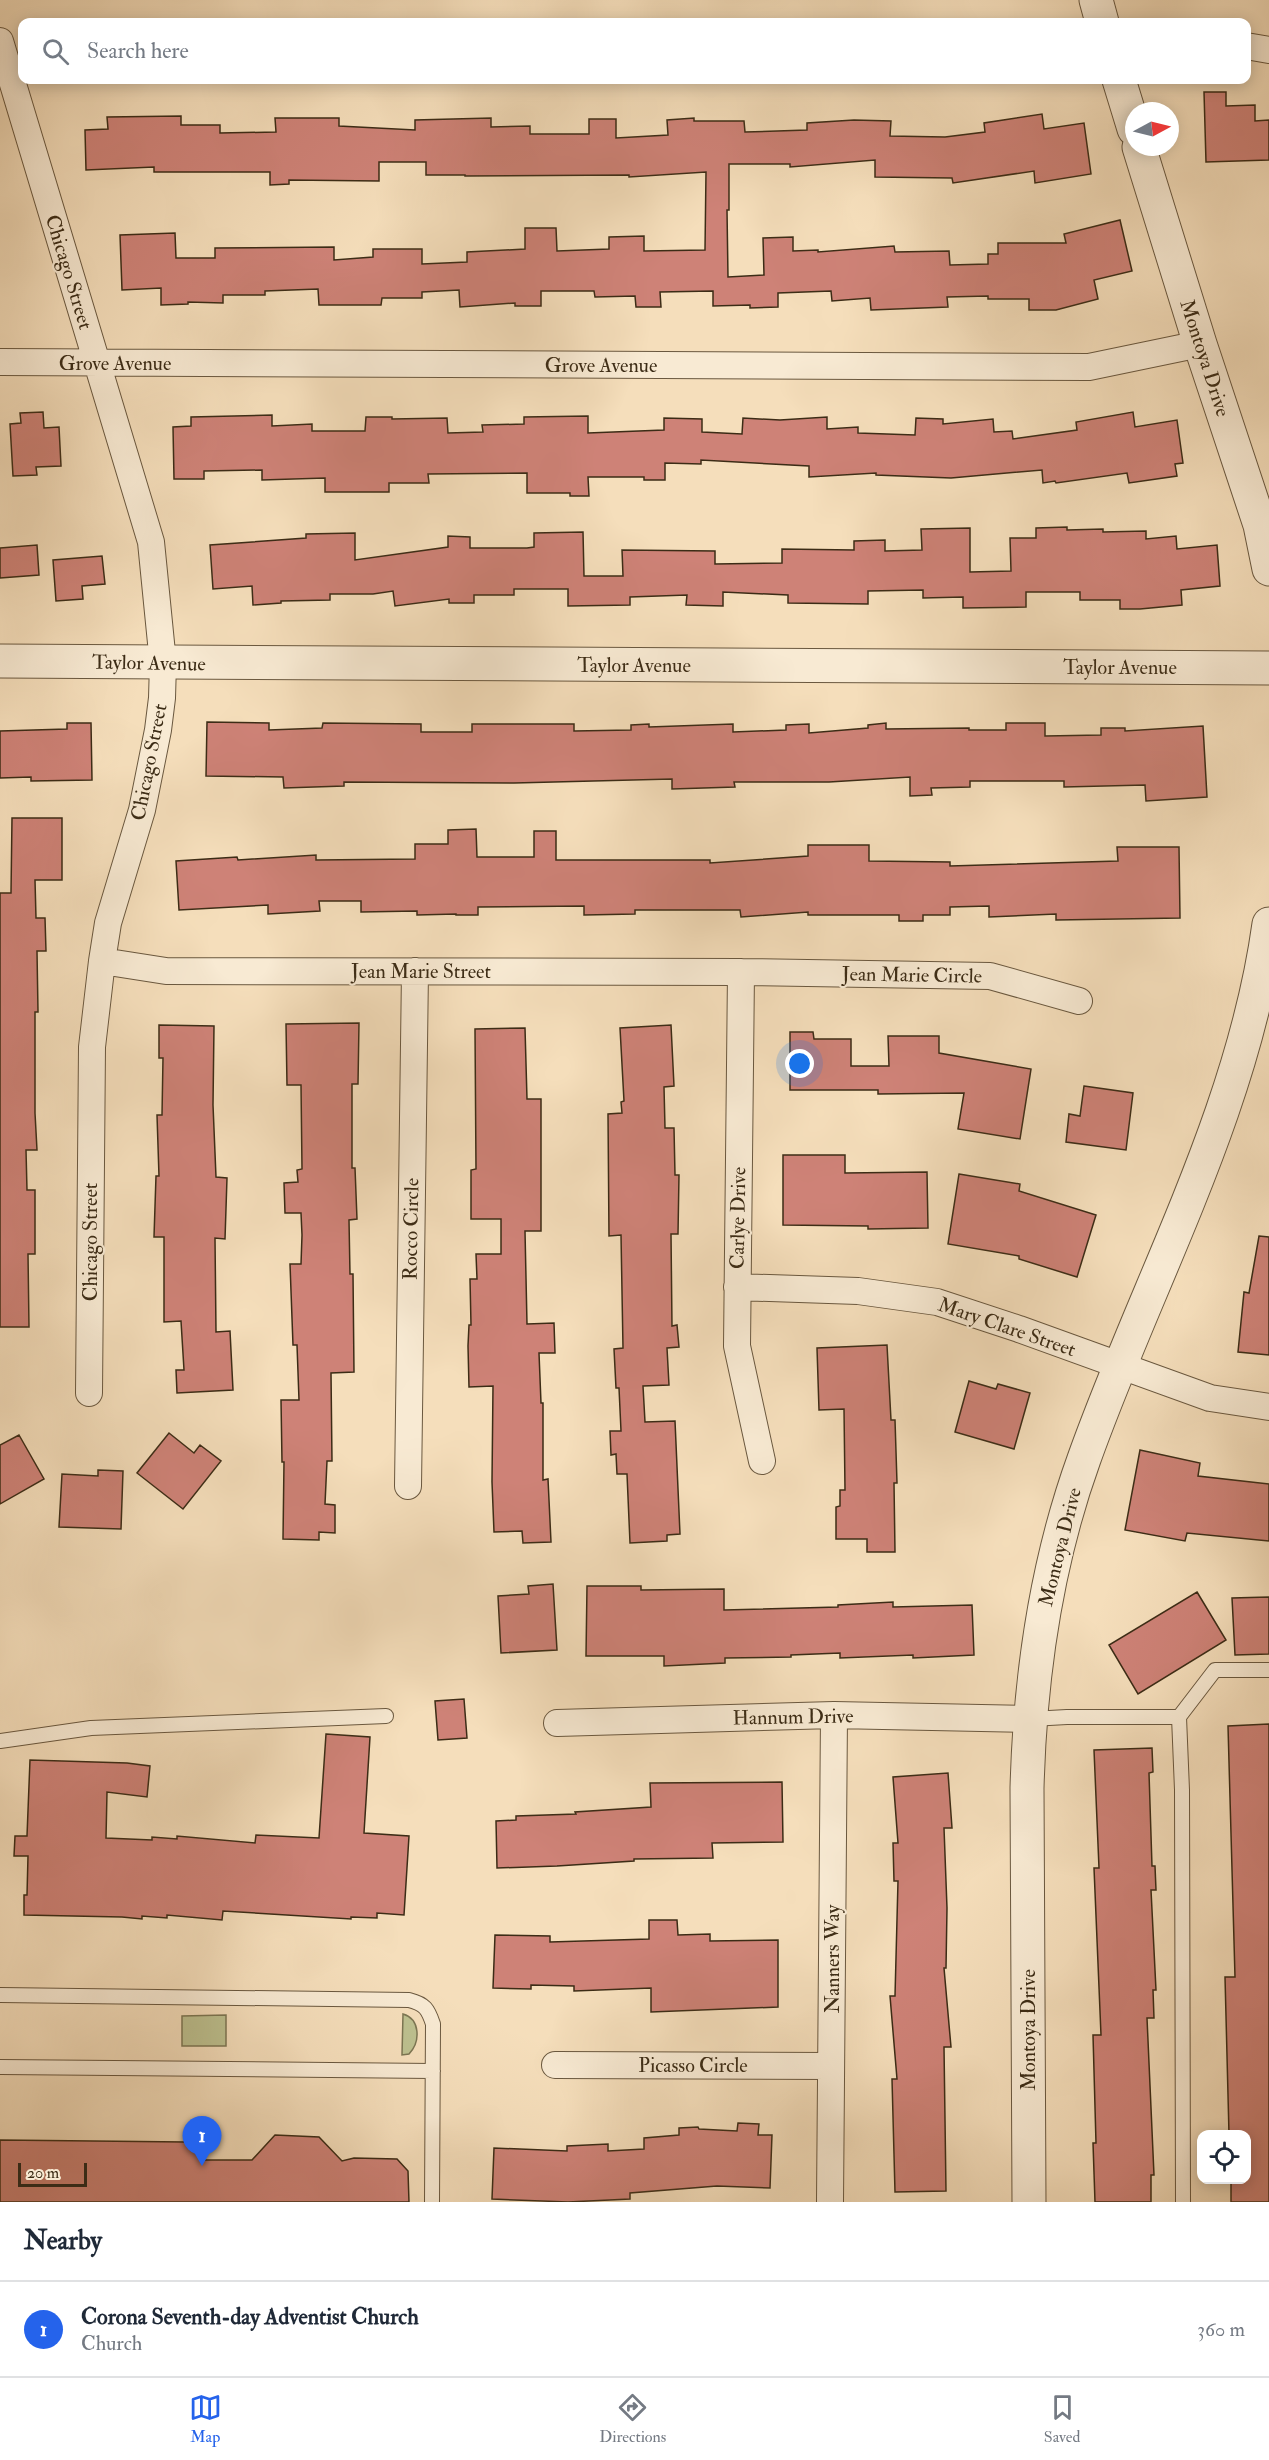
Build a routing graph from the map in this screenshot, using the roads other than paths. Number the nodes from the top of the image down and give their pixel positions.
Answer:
1 (1096, 0) edge
2 (1101, 18) edge
3 (1251, 47) edge
4 (1269, 50) edge
5 (10, 54) edge
6 (18, 82) edge
7 (18, 84) edge
8 (1120, 84) edge
9 (1126, 102) edge
10 (1143, 156) edge
11 (1200, 344) junction
12 (0, 362) edge
13 (97, 363) junction
14 (1269, 569) edge
15 (0, 661) edge
16 (163, 663) junction
17 (1269, 668) edge
18 (1269, 924) edge
19 (102, 961) junction
20 (415, 971) junction
21 (741, 972) junction
22 (1079, 1001) dead end
23 (737, 1287) junction
24 (1120, 1366) junction
25 (89, 1393) dead end
26 (1269, 1407) edge
27 (762, 1461) dead end
28 (408, 1486) dead end
29 (1269, 1671) edge
30 (834, 1715) junction
31 (386, 1716) dead end
32 (1179, 1717) junction
33 (1029, 1719) junction
34 (557, 1723) dead end
35 (0, 1742) edge
36 (0, 1995) edge
37 (555, 2065) dead end
38 (831, 2066) junction
39 (0, 2067) edge
40 (433, 2071) junction
41 (432, 2202) edge
42 (830, 2202) edge
43 (1029, 2202) edge
44 (1183, 2202) edge

1 - 2 street
3 - 4 street
5 - 6 street, Chicago Street
7 - 13 street, Chicago Street
8 - 9 street
10 - 11 street, Montoya Drive
11 - 13 street, Grove Avenue
11 - 14 street, Montoya Drive
12 - 13 street, Grove Avenue
13 - 16 street, Chicago Street
15 - 16 street, Taylor Avenue
16 - 17 street, Taylor Avenue
16 - 19 street, Chicago Street
18 - 24 street, Montoya Drive
19 - 20 street, Jean Marie Street
19 - 25 street, Chicago Street
20 - 21 street, Jean Marie Street
20 - 28 street, Rocco Circle
21 - 22 street, Jean Marie Circle
21 - 23 street, Carlye Drive
23 - 24 street, Mary Clare Street
23 - 27 street, Carlye Drive
24 - 26 street, Mary Clare Street
24 - 33 street, Montoya Drive
29 - 32 lane
30 - 33 street, Hannum Drive
30 - 34 street, Hannum Drive
30 - 38 street, Nanners Way
31 - 35 lane
32 - 33 lane
32 - 44 lane
33 - 43 street, Montoya Drive
36 - 40 lane
37 - 38 street, Picasso Circle
38 - 42 street, Nanners Way
39 - 40 lane
40 - 41 lane

